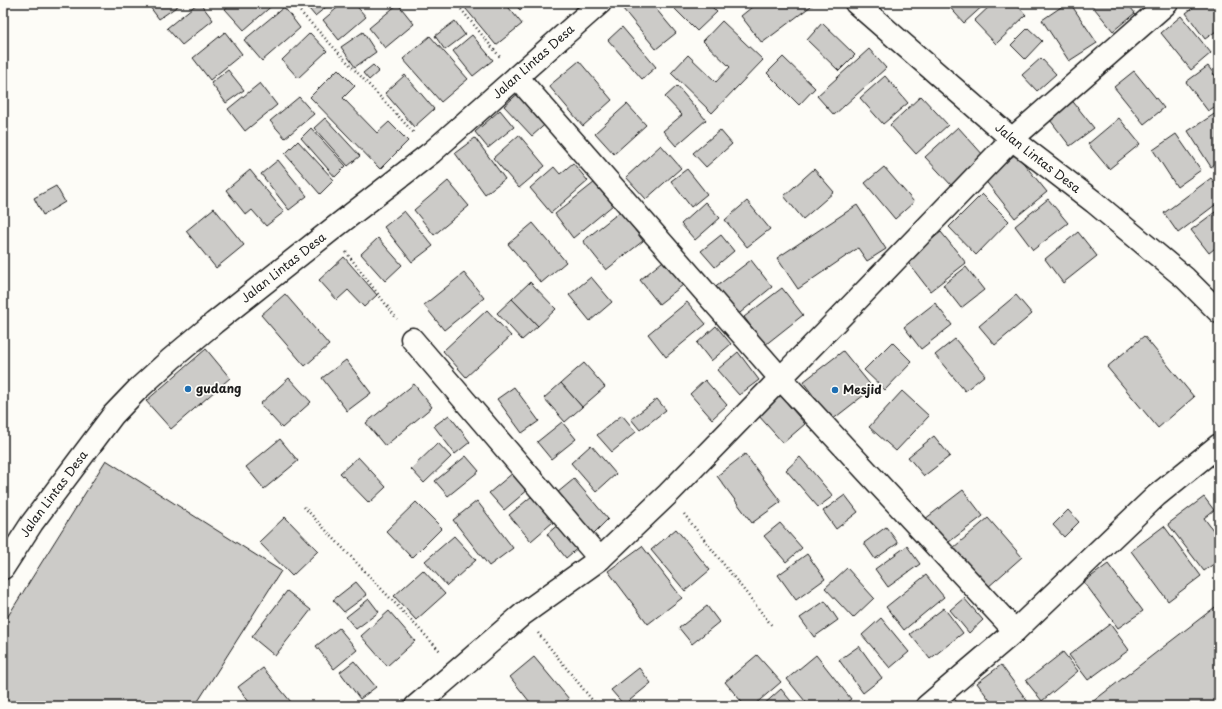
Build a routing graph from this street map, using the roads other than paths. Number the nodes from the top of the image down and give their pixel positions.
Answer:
1 (600, 3) edge
2 (856, 3) edge
3 (1167, 3) edge
4 (517, 77) junction
5 (1012, 139) junction
6 (1219, 312) edge
7 (412, 338) road end
8 (781, 379) junction
9 (1219, 444) edge
10 (600, 559) junction
11 (3, 568) edge
12 (1015, 631) junction
13 (416, 706) edge
14 (927, 706) edge

1 - 4 street, Jalan Lintas Desa
2 - 5 street, Jalan Lintas Desa
3 - 5 street
4 - 8 street
4 - 11 street, Jalan Lintas Desa
5 - 6 street, Jalan Lintas Desa
5 - 8 street
7 - 10 street
8 - 10 street
8 - 12 street
9 - 12 street
10 - 13 street
12 - 14 street

